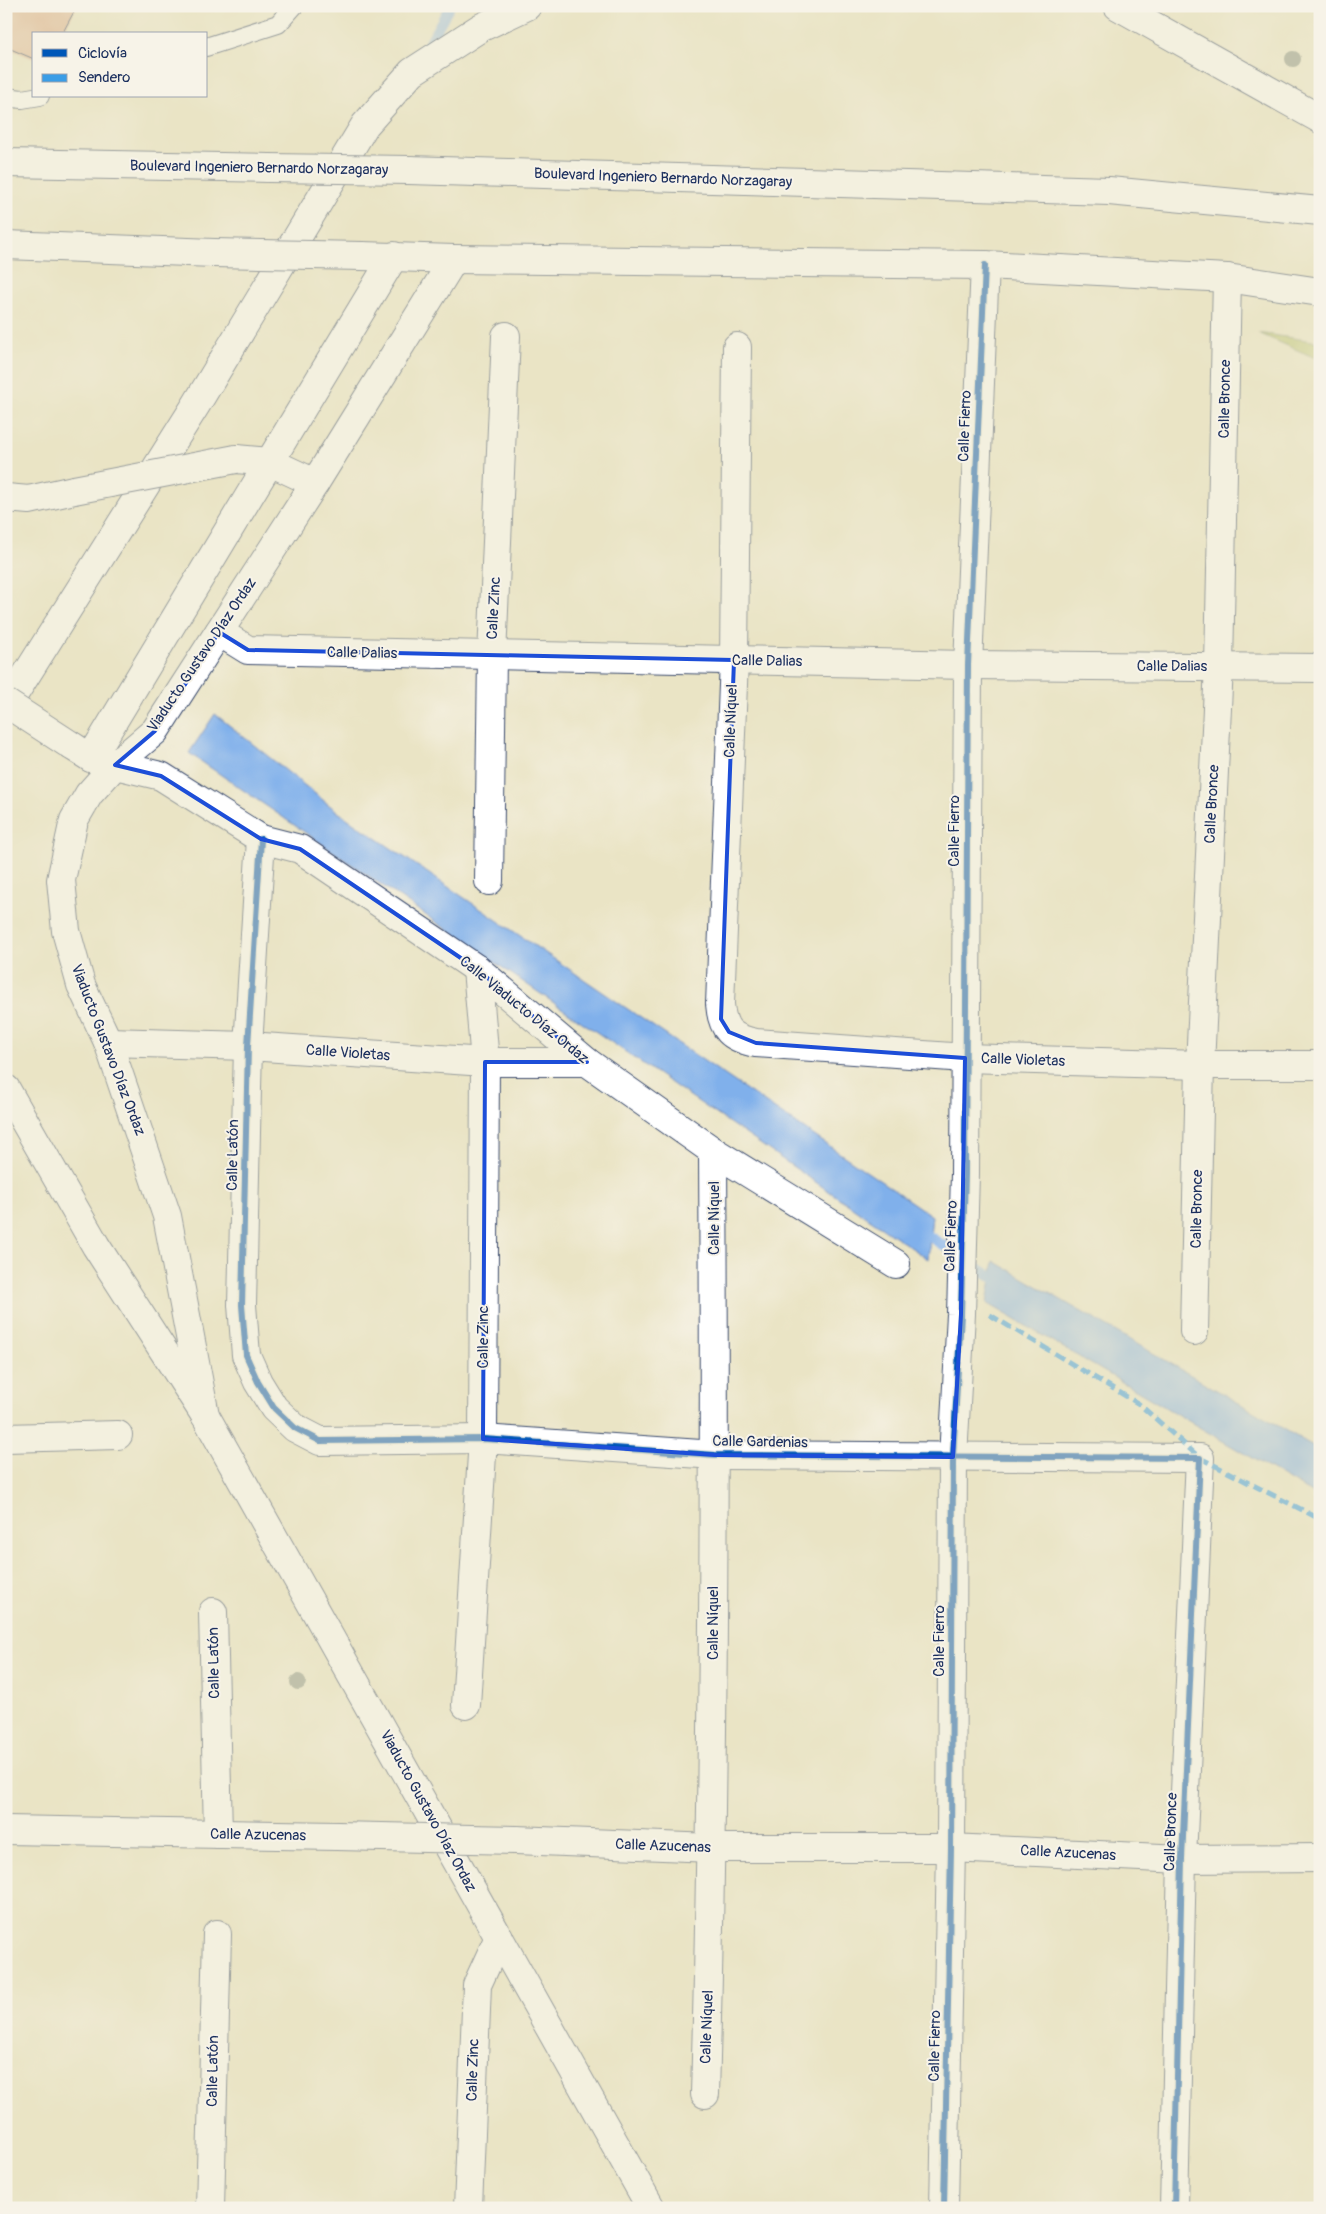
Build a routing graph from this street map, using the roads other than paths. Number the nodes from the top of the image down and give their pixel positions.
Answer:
1 (294, 6) edge
2 (527, 6) edge
3 (1118, 6) edge
4 (208, 46) edge
5 (6, 97) edge
6 (32, 97) edge
7 (1320, 119) edge
8 (6, 163) edge
9 (1320, 211) edge
10 (6, 245) edge
11 (394, 256) junction
12 (454, 259) junction
13 (984, 265) junction
14 (1227, 278) junction
15 (1314, 288) edge
16 (506, 336) dead end
17 (737, 347) dead end
18 (270, 462) junction
19 (315, 483) junction
20 (6, 498) edge
21 (219, 632) junction
22 (492, 656) junction
23 (734, 660) junction
24 (968, 665) junction
25 (1219, 666) junction
26 (1320, 668) edge
27 (6, 703) edge
28 (6, 707) edge
29 (93, 756) junction
30 (261, 839) junction
31 (489, 881) dead end
32 (477, 969) junction
33 (729, 1032) joint
34 (108, 1042) junction
35 (248, 1046) junction
36 (965, 1058) junction
37 (485, 1062) junction
38 (587, 1062) junction
39 (1200, 1065) junction
40 (1320, 1065) edge
41 (6, 1089) edge
42 (714, 1151) junction
43 (896, 1264) dead end
44 (1194, 1331) dead end
45 (205, 1415) junction
46 (118, 1435) dead end
47 (6, 1438) edge
48 (482, 1439) junction
49 (320, 1440) joint
50 (714, 1455) junction
51 (953, 1457) junction
52 (1200, 1458) joint
53 (213, 1612) dead end
54 (466, 1705) dead end
55 (6, 1830) edge
56 (218, 1834) junction
57 (712, 1848) junction
58 (951, 1848) junction
59 (1182, 1858) junction
60 (1320, 1858) edge
61 (217, 1934) dead end
62 (499, 1937) junction
63 (705, 2094) dead end
64 (210, 2208) edge
65 (468, 2208) edge
66 (651, 2208) edge
67 (944, 2208) edge
68 (1174, 2208) edge

1 - 4 lane
2 - 28 main road
3 - 7 main road
5 - 6 lane
8 - 9 main road, Boulevard Ingeniero Bernardo Norzagaray, bridge
10 - 11 main road, bridge
11 - 12 main road
11 - 18 main road
12 - 13 main road
12 - 19 main road, Viaducto Gustavo Díaz Ordaz
13 - 14 main road
13 - 24 main road, Calle Fierro
14 - 15 main road
14 - 25 main road, Calle Bronce
16 - 22 main road, Calle Zinc
17 - 23 main road, Calle Níquel
18 - 19 main road
18 - 20 main road, bridge
18 - 29 main road
19 - 21 main road, Viaducto Gustavo Díaz Ordaz
21 - 22 main road, Calle Dalias
21 - 29 main road, Viaducto Gustavo Díaz Ordaz
22 - 23 main road, Calle Dalias
22 - 31 main road, Calle Zinc
23 - 24 main road, Calle Dalias
23 - 33 main road, Calle Níquel
24 - 25 main road, Calle Dalias
24 - 36 main road, Calle Fierro
25 - 26 main road, Calle Dalias
25 - 39 main road, Calle Bronce
27 - 29 main road, Calle Viaducto Díaz Ordaz, bridge
29 - 30 main road, Calle Viaducto Díaz Ordaz
29 - 34 main road, Viaducto Gustavo Díaz Ordaz
30 - 32 main road, Calle Viaducto Díaz Ordaz
30 - 35 main road, Calle Latón
32 - 37 main road, Calle Zinc
32 - 38 main road, Calle Viaducto Díaz Ordaz
33 - 36 main road, Calle Violetas
34 - 35 main road, Calle Violetas
34 - 45 main road, Viaducto Gustavo Díaz Ordaz
35 - 37 main road, Calle Violetas
35 - 49 main road, Calle Latón
36 - 39 main road, Calle Violetas
36 - 51 main road, Calle Fierro
37 - 38 main road, Calle Violetas
37 - 48 main road, Calle Zinc
38 - 42 main road, Calle Viaducto Díaz Ordaz
39 - 40 main road, Calle Violetas
39 - 44 main road, Calle Bronce
41 - 45 main road, Viaducto Gustavo Díaz Ordaz
42 - 43 main road, Calle Viaducto Díaz Ordaz
42 - 50 main road, Calle Níquel
45 - 62 main road, Viaducto Gustavo Díaz Ordaz
46 - 47 main road
48 - 49 main road, Calle Gardenias
48 - 50 main road, Calle Gardenias
48 - 54 main road, Calle Zinc
50 - 51 main road, Calle Gardenias
50 - 57 main road, Calle Níquel
51 - 52 main road, Calle Gardenias
51 - 58 main road, Calle Fierro
52 - 59 main road, Calle Bronce
53 - 56 main road, Calle Latón
55 - 56 main road, Calle Azucenas
56 - 57 main road, Calle Azucenas, bridge
57 - 58 main road, Calle Azucenas
57 - 63 main road, Calle Níquel
58 - 59 main road, Calle Azucenas
58 - 67 main road, Calle Fierro
59 - 60 main road, Calle Azucenas
59 - 68 main road, Calle Bronce
61 - 64 main road, Calle Latón
62 - 65 main road, Calle Zinc
62 - 66 main road, Viaducto Gustavo Díaz Ordaz

